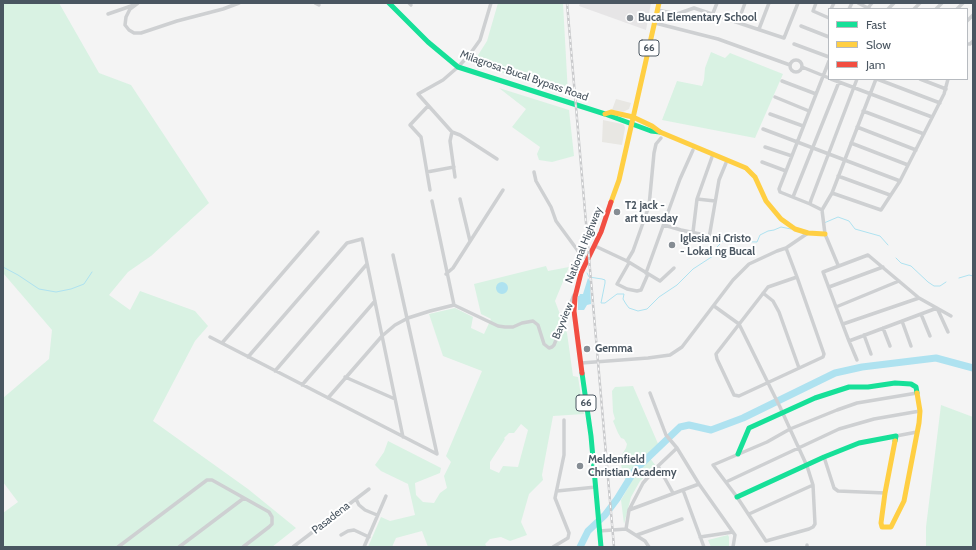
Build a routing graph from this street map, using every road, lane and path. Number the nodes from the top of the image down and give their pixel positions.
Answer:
1 (137, 3) edge
2 (239, 3) edge
3 (388, 3) edge
4 (491, 3) edge
5 (659, 3) edge
6 (696, 3) edge
7 (718, 3) edge
8 (745, 3) edge
9 (769, 3) edge
10 (798, 3) edge
11 (816, 3) edge
12 (694, 8) junction
13 (658, 10) junction
14 (713, 13) junction
15 (108, 14) dead end
16 (828, 16) edge
17 (738, 22) junction
18 (655, 23) junction
19 (801, 26) dead end
20 (759, 29) junction
21 (828, 37) edge
22 (794, 44) dead end
23 (828, 57) edge
24 (828, 64) edge
25 (790, 66) junction
26 (458, 67) junction
27 (802, 67) junction
28 (823, 76) junction
29 (828, 78) edge
30 (833, 80) edge
31 (857, 80) edge
32 (877, 80) edge
33 (880, 80) edge
34 (923, 80) edge
35 (948, 80) edge
36 (782, 81) dead end
37 (839, 82) junction
38 (854, 88) junction
39 (946, 89) junction
40 (816, 94) junction
41 (870, 94) junction
42 (775, 97) dead end
43 (940, 103) junction
44 (428, 106) junction
45 (809, 111) junction
46 (863, 111) junction
47 (605, 114) junction
48 (770, 114) dead end
49 (633, 117) junction
50 (932, 118) junction
51 (632, 124) junction
52 (803, 126) junction
53 (857, 127) junction
54 (763, 128) dead end
55 (452, 132) junction
56 (660, 132) junction
57 (924, 134) junction
58 (661, 138) dead end
59 (797, 142) junction
60 (851, 143) junction
61 (765, 147) dead end
62 (813, 148) junction
63 (693, 150) dead end
64 (916, 150) junction
65 (828, 154) junction
66 (792, 156) junction
67 (712, 157) dead end
68 (497, 159) dead end
69 (844, 160) junction
70 (762, 162) dead end
71 (726, 163) dead end
72 (908, 165) junction
73 (454, 167) junction
74 (786, 171) junction
75 (427, 172) junction
76 (534, 172) dead end
77 (838, 176) junction
78 (455, 177) dead end
79 (900, 181) junction
80 (430, 190) dead end
81 (503, 190) dead end
82 (832, 193) junction
83 (890, 195) junction
84 (793, 198) junction
85 (460, 199) dead end
86 (697, 199) junction
87 (432, 201) dead end
88 (715, 201) junction
89 (810, 204) junction
90 (822, 210) junction
91 (664, 224) junction
92 (318, 232) dead end
93 (693, 232) junction
94 (808, 233) junction
95 (825, 234) junction
96 (470, 241) junction
97 (595, 246) junction
98 (786, 248) junction
99 (393, 255) dead end
100 (589, 259) junction
101 (628, 262) junction
102 (367, 264) junction
103 (838, 265) junction
104 (883, 267) junction
105 (674, 268) dead end
106 (446, 274) junction
107 (647, 274) junction
108 (797, 277) junction
109 (899, 281) junction
110 (829, 287) junction
111 (576, 293) junction
112 (763, 293) junction
113 (919, 298) junction
114 (375, 301) junction
115 (454, 305) junction
116 (714, 306) junction
117 (836, 306) junction
118 (937, 308) junction
119 (921, 314) junction
120 (951, 316) dead end
121 (408, 318) junction
122 (902, 321) junction
123 (739, 324) junction
124 (843, 324) junction
125 (884, 328) junction
126 (948, 332) dead end
127 (864, 335) junction
128 (382, 336) junction
129 (930, 336) dead end
130 (210, 337) dead end
131 (849, 341) junction
132 (222, 344) junction
133 (890, 346) dead end
134 (911, 346) dead end
135 (871, 354) dead end
136 (248, 357) junction
137 (857, 360) dead end
138 (581, 363) junction
139 (799, 368) junction
140 (275, 371) junction
141 (346, 377) junction
142 (767, 382) junction
143 (302, 385) junction
144 (917, 393) junction
145 (650, 394) dead end
146 (328, 398) junction
147 (395, 399) junction
148 (920, 411) junction
149 (782, 413) junction
150 (564, 420) dead end
151 (790, 429) junction
152 (917, 432) junction
153 (896, 436) junction
154 (403, 438) junction
155 (677, 448) junction
156 (799, 448) junction
157 (738, 454) junction
158 (824, 457) junction
159 (658, 466) junction
160 (807, 466) junction
161 (726, 482) junction
162 (699, 484) junction
163 (813, 485) junction
164 (596, 487) junction
165 (369, 489) dead end
166 (683, 490) junction
167 (557, 491) junction
168 (673, 493) junction
169 (885, 493) junction
170 (386, 496) dead end
171 (737, 497) junction
172 (244, 498) junction
173 (356, 499) junction
174 (629, 510) junction
175 (749, 514) junction
176 (377, 515) junction
177 (682, 519) dead end
178 (626, 529) junction
179 (600, 531) junction
180 (732, 532) junction
181 (341, 535) dead end
182 (637, 535) junction
183 (368, 537) junction
184 (700, 537) junction
185 (118, 547) edge
186 (179, 547) edge
187 (243, 547) edge
188 (294, 547) edge
189 (364, 547) edge
190 (553, 547) edge
191 (601, 547) edge
192 (649, 547) edge
193 (704, 547) edge
194 (733, 547) edge

1 - 2 street
1 - 15 street
3 - 26 main road, Milagrosa-Bucal Bypass Road
4 - 26 street
5 - 13 main road, National Highway / 66
6 - 12 street
7 - 14 street
8 - 17 street
9 - 20 street
10 - 20 street
11 - 16 street
12 - 13 street
12 - 14 street
13 - 18 main road, National Highway / 66
14 - 17 street
17 - 20 street
18 - 25 street
18 - 49 main road, National Highway / 66
19 - 21 street
22 - 23 street
24 - 28 street
25 - 27 street
25 - 27 street
26 - 44 street
26 - 47 main road, Milagrosa-Bucal Bypass Road
27 - 28 street
28 - 29 street
28 - 40 street
30 - 37 street
31 - 38 street
32 - 41 street
33 - 43 street
34 - 39 street
35 - 39 street
36 - 40 street
37 - 38 street
37 - 62 street
38 - 41 street
38 - 65 street
39 - 43 street
40 - 45 street
41 - 46 street
41 - 50 street
42 - 45 street
43 - 50 street
44 - 55 street
44 - 75 street
45 - 52 street
46 - 53 street
46 - 57 street
47 - 49 main road, Milagrosa-Bucal Bypass Road
47 - 51 main road, Milagrosa-Bucal Bypass Road
48 - 52 street
49 - 51 main road, National Highway / 66
49 - 56 main road, Milagrosa-Bucal Bypass Road
50 - 57 street
51 - 56 main road, Milagrosa-Bucal Bypass Road
51 - 97 main road, National Highway / 66
52 - 59 street
53 - 60 street
53 - 64 street
54 - 59 street
55 - 68 street
55 - 73 street
56 - 94 main road
57 - 64 street
58 - 101 street
59 - 62 street
59 - 66 street
60 - 69 street
60 - 72 street
61 - 66 street
62 - 65 street
62 - 84 street
63 - 91 street
64 - 72 street
65 - 69 street
65 - 89 street
66 - 74 street
67 - 86 street
69 - 77 street
69 - 79 street
70 - 74 street
71 - 88 street
72 - 79 street
73 - 75 street
73 - 78 street
74 - 84 street
75 - 80 street
76 - 100 street
77 - 82 street
77 - 83 street
79 - 83 street
81 - 96 street
82 - 83 street
82 - 90 street
84 - 89 street
85 - 96 street
86 - 88 street
86 - 93 street
87 - 106 street
88 - 93 street
89 - 90 street
90 - 95 street
91 - 93 street
91 - 107 street
92 - 132 street
94 - 95 main road
94 - 98 street
95 - 103 street
96 - 106 street
97 - 100 main road, National Highway / 66
97 - 101 street
98 - 108 street
98 - 116 street
99 - 121 street
100 - 111 main road, National Highway / 66
101 - 107 street
101 - 107 street
102 - 114 street
102 - 136 street
102 - 140 street
103 - 104 street
103 - 110 street
104 - 109 street
104 - 110 street
105 - 107 street
106 - 115 street
108 - 112 street
108 - 139 street
109 - 113 street
109 - 117 street
110 - 117 street
111 - 115 street, Bayview
111 - 138 main road, National Highway / 66
112 - 123 street
112 - 139 street
113 - 118 street
113 - 124 street
114 - 128 street
114 - 143 street
115 - 121 street
116 - 123 street
116 - 138 street
117 - 124 street
118 - 119 street
118 - 120 street
118 - 126 street
119 - 122 street
119 - 129 street
121 - 128 street
121 - 154 street
122 - 125 street
122 - 134 street
123 - 142 street
123 - 142 street
124 - 131 street
125 - 127 street
125 - 133 street
127 - 131 street
127 - 135 street
128 - 141 street
128 - 147 street
130 - 132 street
131 - 137 street
132 - 136 street
136 - 140 street
138 - 164 main road, National Highway / 66
139 - 142 street
140 - 143 street
141 - 146 street
141 - 147 street
142 - 149 street
143 - 146 street
144 - 148 main road
144 - 149 main road
144 - 151 street
145 - 155 street
146 - 154 street
147 - 154 street
148 - 152 main road
148 - 156 street
149 - 151 street
149 - 157 main road
150 - 167 street
151 - 156 street
151 - 157 street
152 - 153 street
152 - 169 main road
153 - 158 main road
153 - 169 main road
155 - 159 street
155 - 162 street
156 - 160 street
156 - 161 street
157 - 161 street
158 - 160 main road
158 - 169 street
159 - 168 street
159 - 174 street
160 - 163 street
160 - 171 main road
161 - 171 street
162 - 166 street
162 - 180 street
163 - 175 street
163 - 175 street
164 - 167 street
164 - 179 main road, National Highway / 66
165 - 173 street, Pasadena
166 - 168 street
166 - 184 street
167 - 190 street
168 - 174 street
170 - 176 street
171 - 175 street
172 - 185 street
172 - 186 street
172 - 187 street
173 - 176 street
173 - 188 street, Pasadena
174 - 178 street
176 - 183 street
177 - 182 street
178 - 179 street
178 - 182 street
179 - 191 main road, National Highway / 66
180 - 184 street
180 - 194 street
181 - 183 street
182 - 192 street
183 - 189 street
184 - 193 street

